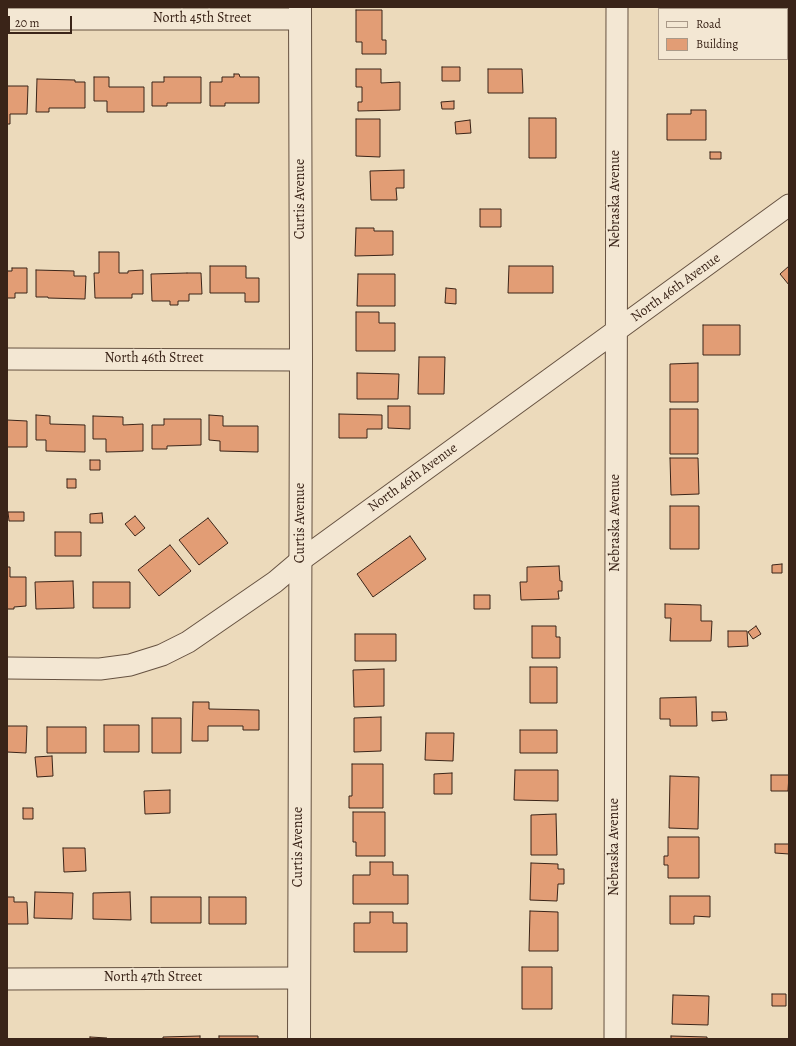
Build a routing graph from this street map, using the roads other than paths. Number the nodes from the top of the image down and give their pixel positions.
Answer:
1 (617, 7) edge
2 (300, 13) edge
3 (7, 19) edge
4 (789, 205) edge
5 (616, 332) junction
6 (7, 359) edge
7 (301, 360) junction
8 (301, 560) junction
9 (7, 668) edge
10 (299, 978) junction
11 (7, 979) edge
12 (299, 1039) edge
13 (614, 1039) edge

1 - 5 street, Nebraska Avenue
2 - 3 street, North 45th Street
2 - 7 street, Curtis Avenue
4 - 5 street, North 46th Avenue
5 - 8 street, North 46th Avenue
5 - 13 street, Nebraska Avenue
6 - 7 street, North 46th Street
7 - 8 street, Curtis Avenue
8 - 9 street, North 46th Avenue
8 - 10 street, Curtis Avenue
10 - 11 street, North 47th Street
10 - 12 street, Curtis Avenue

